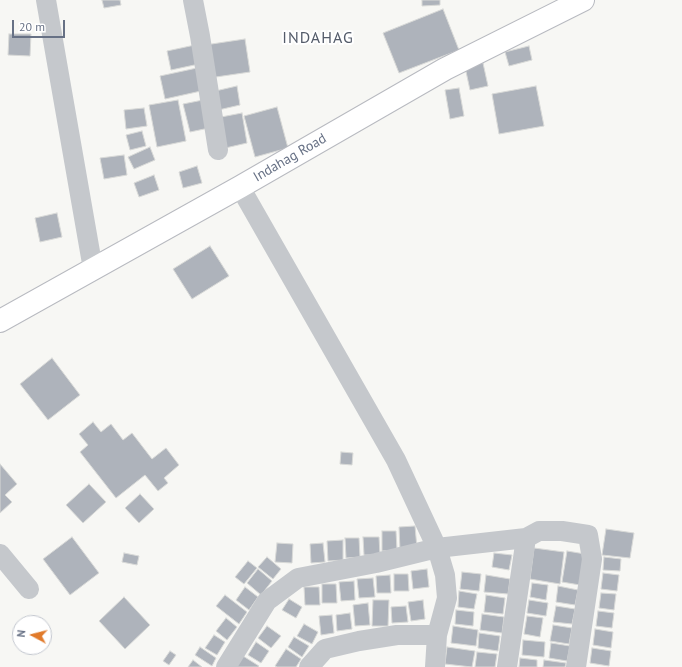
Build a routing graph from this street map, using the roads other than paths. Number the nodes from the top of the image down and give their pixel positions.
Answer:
1 (46, 0) edge
2 (193, 0) edge
3 (583, 0) edge
4 (218, 150) dead end
5 (240, 187) junction
6 (93, 269) junction
7 (0, 321) edge
8 (526, 538) junction
9 (437, 548) junction
10 (0, 554) edge
11 (29, 589) dead end
12 (437, 635) junction
13 (226, 667) edge
14 (309, 667) edge
15 (435, 667) edge
16 (507, 667) edge
17 (576, 667) edge

1 - 6 street
2 - 4 street
3 - 5 main road, Indahag Road
5 - 6 main road, Indahag Road
5 - 9 street
6 - 7 main road, Indahag Road
8 - 9 street
8 - 16 street
8 - 17 street
9 - 12 street
9 - 13 street
10 - 11 street
12 - 14 street
12 - 15 street

